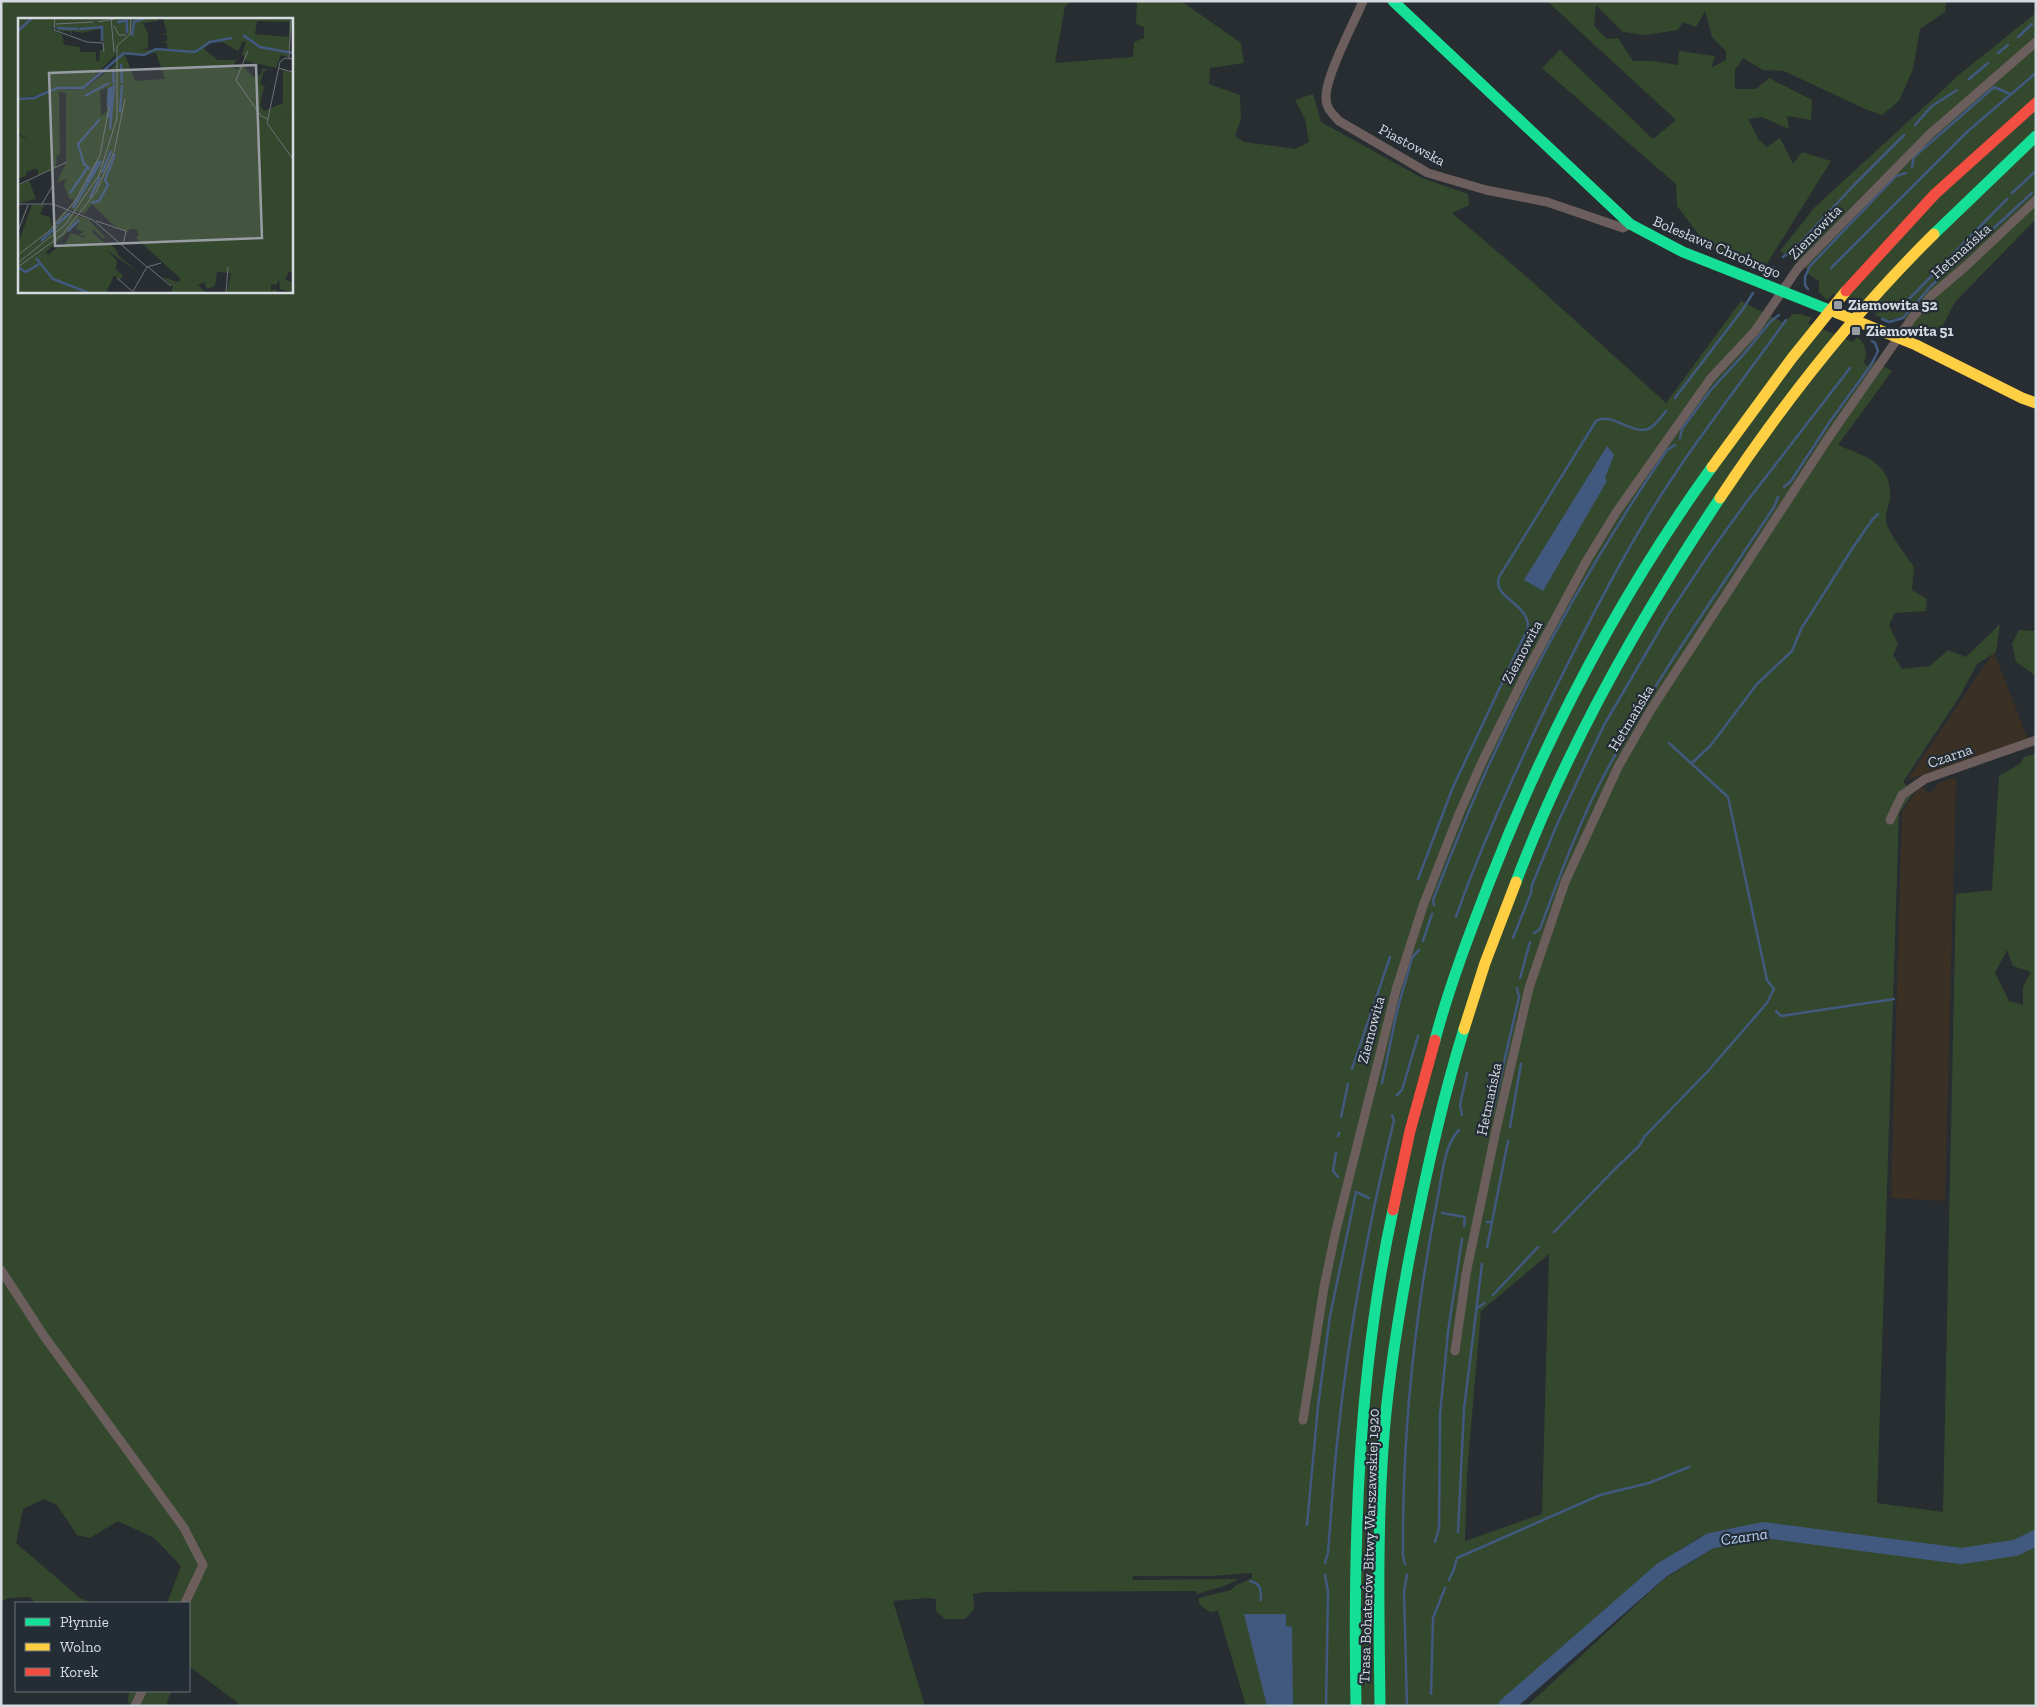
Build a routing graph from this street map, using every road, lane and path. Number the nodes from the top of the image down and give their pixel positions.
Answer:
1 (1363, 1) edge
2 (1393, 1) edge
3 (2036, 42) edge
4 (2036, 103) edge
5 (2036, 136) edge
6 (2036, 200) edge
7 (1630, 224) junction
8 (1782, 291) junction
9 (1898, 338) junction
10 (2036, 403) edge
11 (2036, 740) edge
12 (1890, 820) dead end
13 (1, 1270) edge
14 (1455, 1351) dead end
15 (1303, 1420) dead end
16 (185, 1602) edge
17 (142, 1692) edge
18 (135, 1706) edge
19 (1356, 1706) edge
20 (1380, 1706) edge

1 - 7 street, Piastowska
2 - 7 main road, Bolesława Chrobrego
3 - 8 street, Ziemowita
4 - 19 main road, Trasa Bohaterów Bitwy Warszawskiej 1920
5 - 20 main road, Trasa Bohaterów Bitwy Warszawskiej 1920
6 - 9 street, Hetmańska
7 - 8 main road, Bolesława Chrobrego
8 - 9 main road, Bolesława Chrobrego
8 - 15 street, Ziemowita
9 - 10 main road, Bolesława Chrobrego
9 - 14 street, Hetmańska
11 - 12 street, Czarna
13 - 16 street
17 - 18 street

